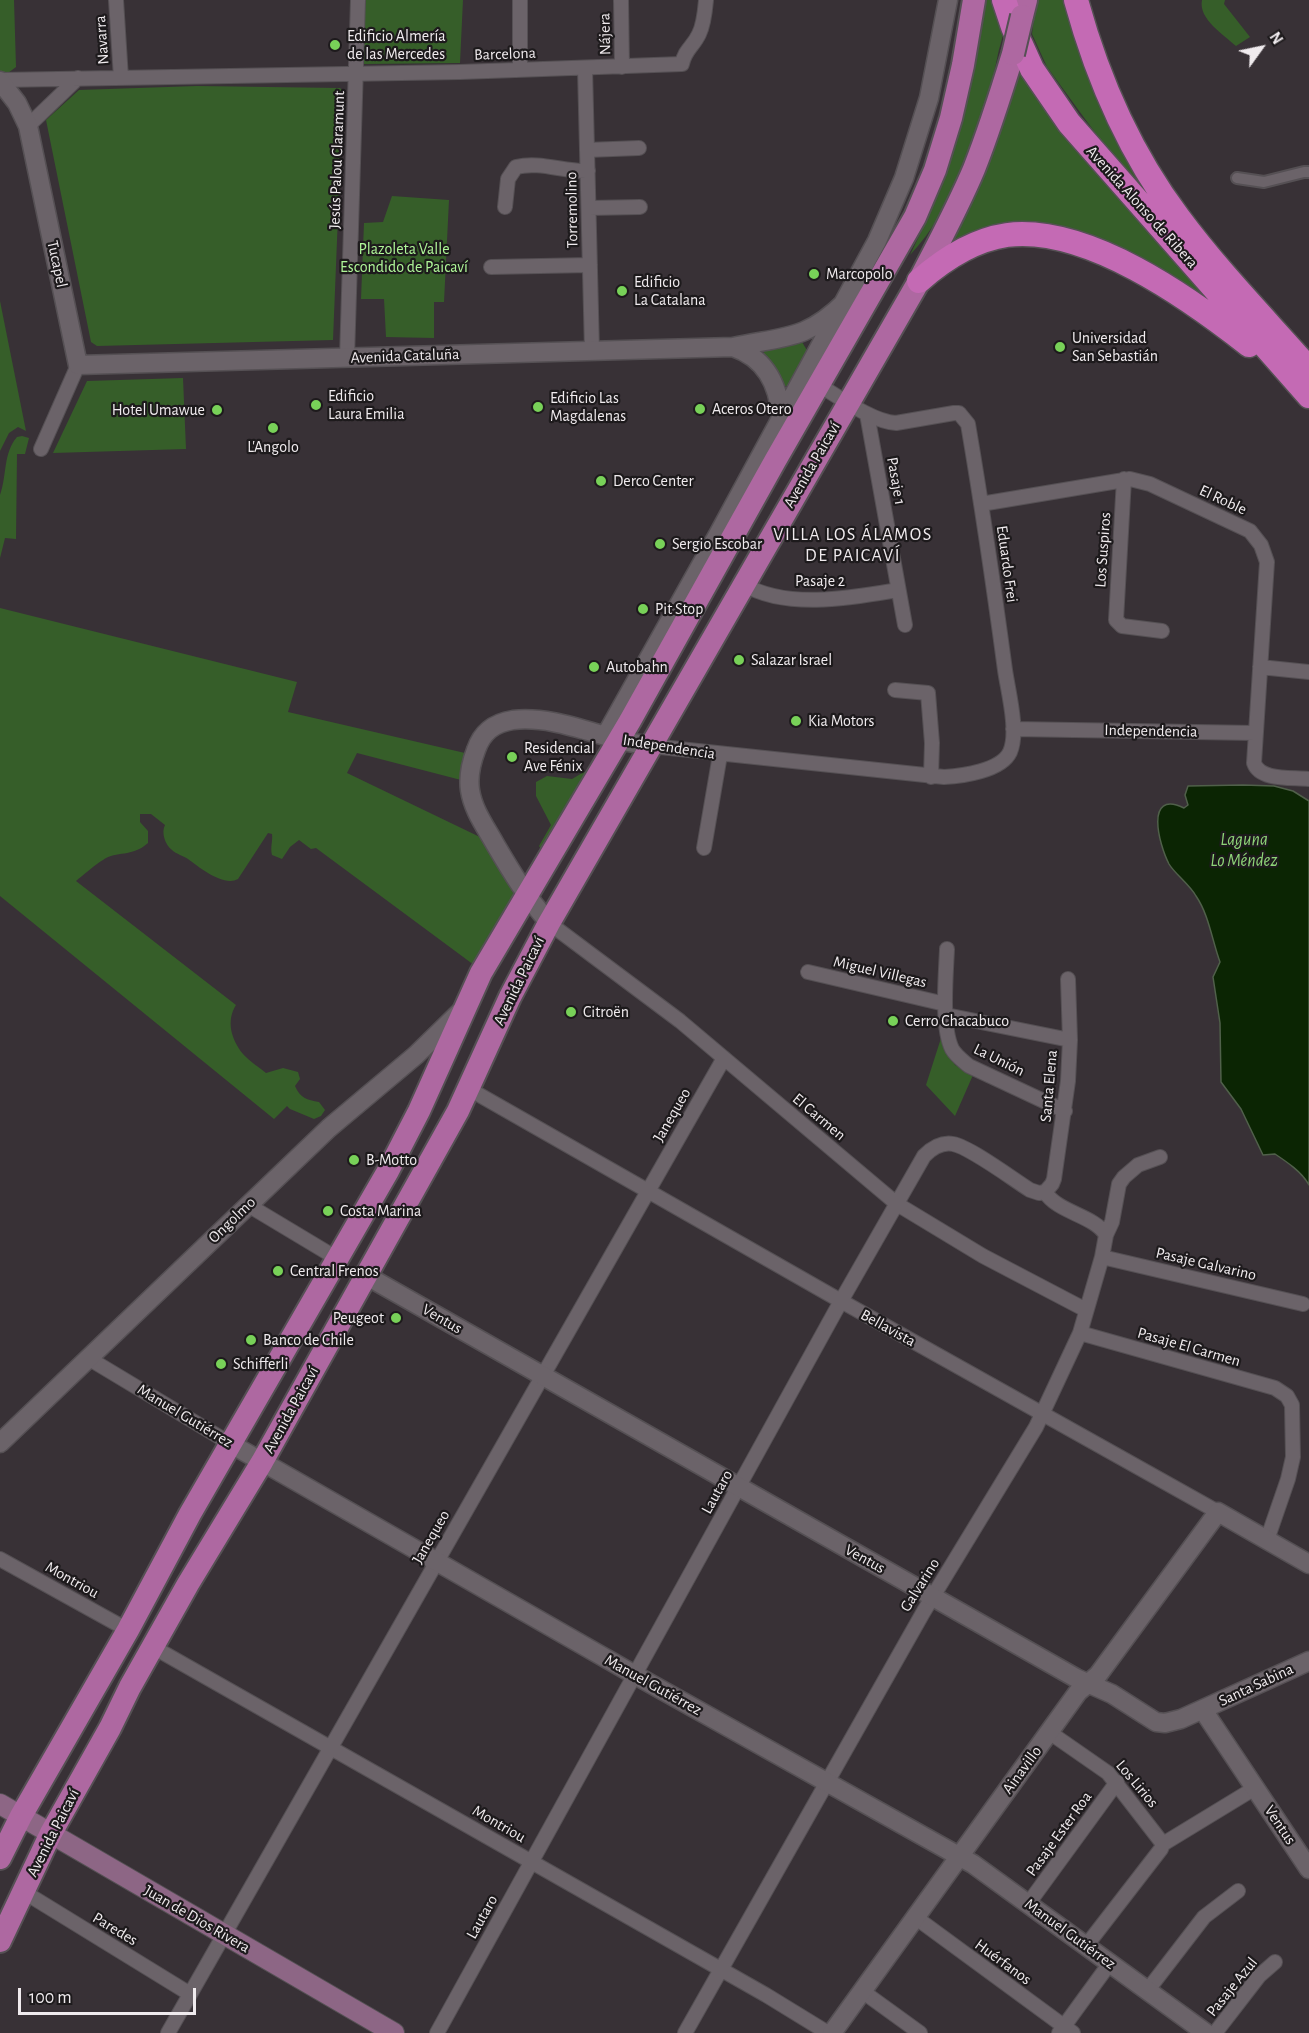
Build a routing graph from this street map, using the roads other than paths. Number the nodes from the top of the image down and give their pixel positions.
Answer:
1 (116, 0) edge
2 (358, 0) edge
3 (520, 0) edge
4 (621, 0) edge
5 (706, 0) edge
6 (948, 0) edge
7 (974, 0) edge
8 (1004, 0) edge
9 (1076, 0) edge
10 (1024, 8) edge
11 (622, 67) junction
12 (585, 69) junction
13 (520, 70) junction
14 (356, 74) junction
15 (78, 78) junction
16 (121, 78) junction
17 (0, 80) edge
18 (28, 126) junction
19 (639, 148) dead end
20 (587, 150) junction
21 (588, 171) junction
22 (1309, 172) edge
23 (1237, 178) dead end
24 (505, 207) dead end
25 (640, 207) dead end
26 (589, 208) junction
27 (590, 265) junction
28 (491, 267) dead end
29 (919, 281) junction
30 (846, 300) junction
31 (733, 347) junction
32 (592, 351) junction
33 (1299, 354) edge
34 (347, 358) junction
35 (78, 365) junction
36 (1307, 384) edge
37 (819, 385) junction
38 (858, 408) junction
39 (782, 416) junction
40 (41, 449) dead end
41 (1124, 478) junction
42 (981, 504) junction
43 (743, 584) junction
44 (898, 590) junction
45 (905, 626) dead end
46 (1162, 631) dead end
47 (1260, 667) junction
48 (1309, 672) edge
49 (895, 690) dead end
50 (1013, 729) junction
51 (1255, 733) junction
52 (612, 737) junction
53 (651, 746) junction
54 (720, 755) junction
55 (931, 777) junction
56 (1309, 779) edge
57 (704, 848) dead end
58 (526, 897) junction
59 (549, 923) junction
60 (947, 949) dead end
61 (808, 972) dead end
62 (1068, 979) dead end
63 (469, 1002) junction
64 (946, 1010) junction
65 (1070, 1040) junction
66 (724, 1058) junction
67 (469, 1089) junction
68 (1065, 1111) junction
69 (1160, 1157) dead end
70 (648, 1192) junction
71 (1045, 1192) junction
72 (897, 1204) junction
73 (248, 1205) junction
74 (1106, 1234) junction
75 (1102, 1257) junction
76 (338, 1259) junction
77 (364, 1275) junction
78 (841, 1301) junction
79 (1303, 1304) dead end
80 (1086, 1310) junction
81 (1080, 1333) junction
82 (87, 1358) junction
83 (542, 1376) junction
84 (1041, 1414) junction
85 (0, 1443) edge
86 (231, 1444) junction
87 (262, 1462) junction
88 (738, 1487) junction
89 (1218, 1512) junction
90 (1267, 1540) junction
91 (0, 1559) edge
92 (436, 1562) junction
93 (1309, 1564) edge
94 (933, 1597) junction
95 (128, 1630) junction
96 (153, 1647) junction
97 (1309, 1661) edge
98 (634, 1675) junction
99 (1088, 1684) junction
100 (1203, 1710) junction
101 (1049, 1732) junction
102 (331, 1747) junction
103 (827, 1782) junction
104 (1117, 1782) junction
105 (1255, 1788) junction
106 (0, 1804) edge
107 (21, 1816) junction
108 (51, 1833) junction
109 (1163, 1844) junction
110 (959, 1856) junction
111 (0, 1858) edge
112 (531, 1862) junction
113 (1309, 1869) edge
114 (1238, 1891) dead end
115 (24, 1893) junction
116 (1028, 1904) junction
117 (915, 1917) junction
118 (224, 1934) junction
119 (0, 1941) edge
120 (1086, 1946) junction
121 (1275, 1962) dead end
122 (1110, 1963) junction
123 (721, 1970) junction
124 (862, 1991) junction
125 (1148, 1991) junction
126 (190, 1994) junction
127 (1068, 2031) edge
128 (168, 2033) edge
129 (394, 2033) edge
130 (437, 2033) edge
131 (686, 2033) edge
132 (830, 2033) edge
133 (920, 2033) edge
134 (1206, 2033) edge
135 (1215, 2033) edge

1 - 16 street, Navarra
2 - 14 street, Jesús Palou Claramunt
3 - 13 street
4 - 11 street, Nájera
5 - 11 street, Barcelona
6 - 30 street, Avenida Paicaví
7 - 37 main road, Avenida Paicaví
8 - 36 highway, Avenida Alonso de Ribera
9 - 33 highway, Avenida Alonso de Ribera
10 - 29 main road, Avenida Paicaví, bridge
11 - 12 street, Barcelona
12 - 13 street, Barcelona
12 - 20 street, Torremolino
13 - 14 street, Barcelona
14 - 16 street, Barcelona
14 - 34 street, Jesús Palou Claramunt
15 - 16 street, Barcelona
15 - 17 street, Barcelona
15 - 18 street
17 - 18 street, Tucapel
18 - 35 street, Tucapel
19 - 20 street
20 - 21 street, Torremolino
21 - 24 street
21 - 26 street, Torremolino
22 - 23 street
25 - 26 street
26 - 27 street, Torremolino
27 - 28 street
27 - 32 street, Torremolino
29 - 36 highway
29 - 38 main road, Avenida Paicaví
30 - 31 street, Avenida Cataluña
30 - 39 street, Avenida Paicaví
31 - 32 street, Avenida Cataluña
31 - 39 street
32 - 34 street, Avenida Cataluña
33 - 36 highway, Avenida Alonso de Ribera
34 - 35 street, Avenida Cataluña
35 - 40 street
37 - 38 street
37 - 52 main road, Avenida Paicaví
38 - 42 street, Eduardo Frei
38 - 43 main road, Avenida Paicaví
38 - 44 street, Pasaje 1
39 - 52 street, Avenida Paicaví
41 - 42 street, El Roble
41 - 46 street, Los Suspiros
41 - 47 street, El Roble
42 - 50 street, Eduardo Frei
43 - 44 street, Pasaje 2
43 - 53 main road, Avenida Paicaví
44 - 45 street, Pasaje 1
47 - 48 street
47 - 51 street, El Roble
49 - 55 street
50 - 51 street, Independencia
50 - 55 street, Independencia
51 - 56 street, El Roble
52 - 53 street, Independencia
52 - 58 main road, Avenida Paicaví
52 - 58 street, Independencia
53 - 54 street, Independencia
53 - 59 main road, Avenida Paicaví
54 - 55 street, Independencia
54 - 57 street
58 - 59 street, Independencia
58 - 63 main road, Avenida Paicaví
59 - 66 street, El Carmen
59 - 67 main road, Avenida Paicaví
60 - 64 street
61 - 64 street, Miguel Villegas
62 - 65 street, Santa Elena
63 - 73 street, Ongolmo
63 - 76 main road, Avenida Paicaví
64 - 65 street, Miguel Villegas
64 - 68 street, La Unión
65 - 68 street, Santa Elena
66 - 70 street, Janequeo
66 - 72 street, El Carmen
67 - 70 street, Bellavista
67 - 77 main road, Avenida Paicaví
68 - 71 street, Santa Elena
69 - 74 street, Galvarino
70 - 78 street, Bellavista
70 - 83 street, Janequeo
71 - 72 street, Lautaro
71 - 74 street, Lautaro
72 - 78 street, Lautaro
72 - 80 street, El Carmen
73 - 76 street
73 - 82 street, Ongolmo
74 - 75 street, Galvarino
75 - 79 street, Pasaje Galvarino
75 - 80 street, Galvarino
76 - 86 main road, Avenida Paicaví
77 - 83 street, Ventus
77 - 87 main road, Avenida Paicaví
78 - 84 street, Bellavista
78 - 88 street, Lautaro
80 - 81 street, Galvarino
81 - 84 street, Galvarino
81 - 90 street, Pasaje El Carmen
82 - 85 street, Ongolmo
82 - 86 street, Manuel Gutiérrez
83 - 88 street, Ventus
83 - 92 street, Janequeo
84 - 89 street, Bellavista
84 - 94 street, Galvarino
86 - 87 street, Manuel Gutiérrez
86 - 95 main road, Avenida Paicaví
87 - 92 street, Manuel Gutiérrez
87 - 96 main road, Avenida Paicaví
88 - 94 street, Ventus
88 - 98 street, Lautaro
89 - 90 street, Bellavista
89 - 99 street, Ainavillo
90 - 93 street, Bellavista
91 - 95 street, Montriou
92 - 98 street, Manuel Gutiérrez
92 - 102 street, Janequeo
94 - 99 street, Ventus
94 - 103 street, Galvarino
95 - 107 main road, Avenida Paicaví
96 - 102 street, Montriou
96 - 108 main road, Avenida Paicaví
97 - 100 street, Santa Sabina
98 - 103 street, Manuel Gutiérrez
98 - 112 street, Lautaro
99 - 100 street, Ventus
99 - 101 street, Ainavillo
100 - 105 street, Ventus
101 - 104 street, Los Lirios
101 - 110 street, Ainavillo
102 - 112 street, Montriou
102 - 118 street, Janequeo
103 - 110 street, Manuel Gutiérrez
103 - 123 street, Galvarino
104 - 109 street, Los Lirios
104 - 116 street, Pasaje Ester Roa
105 - 109 street
105 - 113 street, Ventus
106 - 107 main road, Juan de Dios Rivera
107 - 108 main road, Juan de Dios Rivera
107 - 111 main road, Avenida Paicaví
108 - 115 main road, Avenida Paicaví
108 - 118 main road, Juan de Dios Rivera
109 - 120 street
110 - 116 street, Manuel Gutiérrez
110 - 117 street, Ainavillo
112 - 123 street, Montriou
112 - 130 street, Lautaro
114 - 125 street
115 - 119 main road, Avenida Paicaví
115 - 126 street, Paredes
116 - 120 street, Manuel Gutiérrez
117 - 124 street, Ainavillo
117 - 127 street, Huérfanos
118 - 126 street, Janequeo
118 - 129 main road, Juan de Dios Rivera
120 - 122 street, Manuel Gutiérrez
121 - 135 street, Pasaje Azul
122 - 125 street, Manuel Gutiérrez
122 - 127 street
123 - 131 street, Galvarino
123 - 132 street, Montriou
124 - 132 street, Ainavillo
124 - 133 street
125 - 134 street, Manuel Gutiérrez
126 - 128 street, Janequeo

